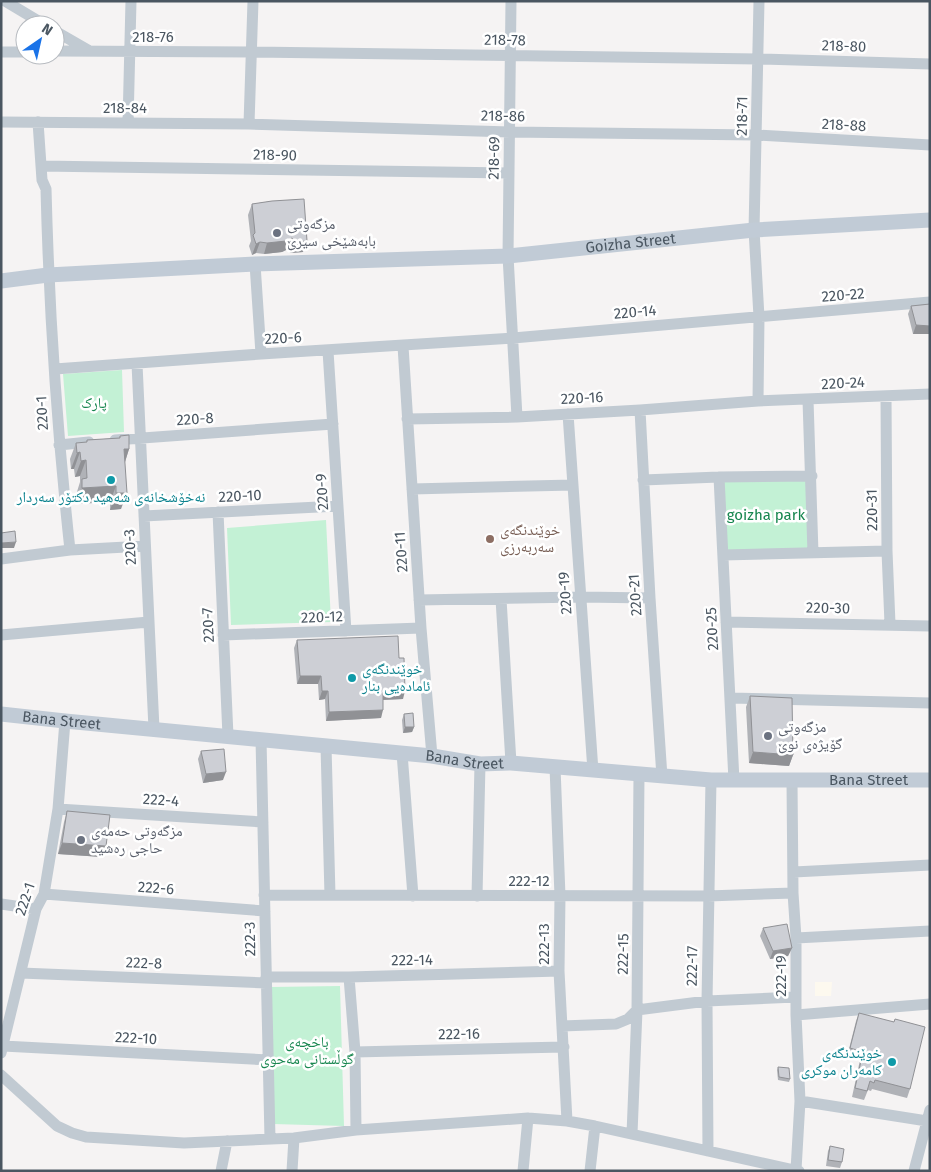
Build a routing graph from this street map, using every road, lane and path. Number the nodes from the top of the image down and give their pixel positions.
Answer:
1 (6, 1) edge
2 (131, 1) edge
3 (252, 1) edge
4 (511, 1) edge
5 (759, 1) edge
6 (29, 15) edge
7 (65, 37) edge
8 (88, 50) junction
9 (65, 51) edge
10 (1, 52) edge
11 (15, 52) edge
12 (130, 52) junction
13 (252, 52) junction
14 (510, 55) junction
15 (758, 59) junction
16 (930, 64) edge
17 (1, 122) edge
18 (38, 122) junction
19 (128, 123) junction
20 (250, 124) junction
21 (510, 132) junction
22 (756, 135) junction
23 (930, 145) edge
24 (41, 166) junction
25 (509, 173) junction
26 (930, 220) edge
27 (754, 230) junction
28 (508, 256) junction
29 (255, 264) junction
30 (48, 275) junction
31 (1, 281) edge
32 (930, 302) edge
33 (759, 317) junction
34 (513, 338) junction
35 (403, 346) junction
36 (328, 351) junction
37 (261, 354) junction
38 (136, 364) junction
39 (55, 369) junction
40 (930, 394) edge
41 (886, 396) junction
42 (808, 400) junction
43 (758, 401) junction
44 (640, 410) junction
45 (568, 414) junction
46 (517, 417) junction
47 (408, 419) junction
48 (333, 424) junction
49 (140, 439) junction
50 (58, 445) junction
51 (719, 476) junction
52 (812, 476) junction
53 (643, 480) junction
54 (573, 484) junction
55 (412, 489) junction
56 (338, 506) junction
57 (218, 512) junction
58 (144, 516) junction
59 (145, 546) junction
60 (70, 550) junction
61 (888, 551) junction
62 (813, 553) junction
63 (723, 555) junction
64 (1, 559) edge
65 (581, 597) junction
66 (650, 598) junction
67 (501, 599) junction
68 (420, 600) junction
69 (149, 622) junction
70 (726, 622) junction
71 (890, 624) junction
72 (930, 626) edge
73 (421, 628) junction
74 (346, 631) junction
75 (1, 635) edge
76 (223, 636) junction
77 (730, 698) junction
78 (930, 703) edge
79 (1, 714) edge
80 (65, 721) junction
81 (154, 729) junction
82 (228, 736) junction
83 (261, 739) junction
84 (326, 746) junction
85 (402, 753) junction
86 (432, 756) junction
87 (510, 763) junction
88 (480, 764) junction
89 (554, 767) junction
90 (593, 771) junction
91 (639, 775) junction
92 (662, 777) junction
93 (711, 780) junction
94 (930, 780) edge
95 (734, 781) junction
96 (792, 781) junction
97 (58, 809) junction
98 (263, 822) junction
99 (930, 865) edge
100 (794, 872) junction
101 (793, 893) junction
102 (44, 894) junction
103 (264, 895) junction
104 (330, 896) junction
105 (413, 896) junction
106 (477, 896) junction
107 (560, 896) junction
108 (639, 896) junction
109 (708, 896) junction
110 (1, 904) edge
111 (36, 909) junction
112 (265, 911) junction
113 (930, 931) edge
114 (796, 938) junction
115 (559, 971) junction
116 (21, 973) junction
117 (349, 977) junction
118 (266, 980) junction
119 (796, 997) junction
120 (707, 1001) junction
121 (930, 1004) edge
122 (637, 1010) junction
123 (796, 1015) junction
124 (562, 1026) junction
125 (564, 1047) junction
126 (2, 1049) edge
127 (355, 1052) junction
128 (268, 1060) junction
129 (4, 1077) edge
130 (1, 1091) edge
131 (800, 1101) junction
132 (928, 1116) edge
133 (528, 1118) junction
134 (567, 1121) junction
135 (595, 1126) junction
136 (356, 1130) junction
137 (632, 1134) junction
138 (294, 1138) junction
139 (270, 1139) junction
140 (227, 1141) junction
141 (708, 1151) junction
142 (797, 1170) edge
143 (221, 1171) edge
144 (292, 1171) edge
145 (523, 1171) edge
146 (590, 1171) edge
147 (914, 1171) edge

1 - 6 street
2 - 12 street
3 - 13 street
4 - 14 street, 218-69
5 - 15 street, 218-71
7 - 8 street
8 - 9 street, 218-76
8 - 12 street, 218-76
10 - 11 street
12 - 13 street, 218-76
12 - 19 street
13 - 14 street, 218-78
13 - 20 street
14 - 15 street, 218-78
14 - 21 street, 218-69
15 - 16 street, 218-80
15 - 22 street, 218-71
17 - 18 street, 218-84
18 - 19 street, 218-84
18 - 24 street, 220-1
19 - 20 street, 218-84
20 - 21 street, 218-86
21 - 22 street, 218-86
21 - 25 street, 218-69
22 - 23 street, 218-88
22 - 27 street, 218-71
24 - 25 street, 218-90
24 - 30 street, 220-1
25 - 28 street, 218-69
26 - 27 street, Goizha Street
27 - 28 street, Goizha Street
27 - 33 street, 218-71
28 - 29 street, Goizha Street
28 - 34 street, 218-69
29 - 30 street, Goizha Street
29 - 37 street
30 - 31 street, Goizha Street
30 - 39 street, 220-1
32 - 33 street, 220-22
33 - 34 street, 220-14
33 - 43 street, 218-71
34 - 35 street, 220-6
34 - 46 street, 218-69
35 - 36 street, 220-6
35 - 47 street, 220-11
36 - 37 street, 220-6
36 - 48 street, 220-9
37 - 38 street, 220-6
38 - 39 street, 220-6
38 - 49 street, 220-3
39 - 50 street, 220-1
40 - 41 street, 220-24
41 - 42 street, 220-24
41 - 61 street, 220-31
42 - 43 street, 220-24
42 - 52 street
43 - 44 street, 220-16
44 - 45 street, 220-16
44 - 53 street, 220-21
45 - 46 street, 220-16
45 - 54 street, 220-19
46 - 47 street, 220-16
47 - 55 street, 220-11
48 - 49 street, 220-8
48 - 56 street, 220-9
49 - 50 street, 220-8
49 - 58 street, 220-3
50 - 60 street, 220-1
51 - 52 street
51 - 53 street
51 - 63 street, 220-25
52 - 62 street
53 - 66 street, 220-21
54 - 55 street
54 - 65 street, 220-19
55 - 68 street, 220-11
56 - 57 street, 220-10
56 - 74 street, 220-9
57 - 58 street, 220-10
57 - 76 street, 220-7
58 - 59 street, 220-3
59 - 60 street
59 - 69 street, 220-3
60 - 64 street
61 - 62 street
61 - 71 street, 220-31
62 - 63 street
63 - 70 street, 220-25
65 - 66 street
65 - 67 street
65 - 90 street, 220-19
66 - 92 street, 220-21
67 - 68 street
67 - 87 street
68 - 73 street, 220-11
69 - 75 street
69 - 81 street, 220-3
70 - 71 street, 220-30
70 - 77 street, 220-25
71 - 72 street, 220-30
73 - 74 street, 220-12
73 - 86 street, 220-11
74 - 76 street, 220-12
76 - 82 street, 220-7
77 - 78 street
77 - 95 street, 220-25
79 - 80 street, Bana Street
80 - 81 street, Bana Street
80 - 97 street, 222-1
81 - 82 street, Bana Street
82 - 83 street, Bana Street
83 - 84 street, Bana Street
83 - 98 street, 222-3
84 - 85 street, Bana Street
84 - 104 street
85 - 86 street, Bana Street
85 - 105 street
86 - 88 street, Bana Street
87 - 88 street, Bana Street
87 - 89 street, Bana Street
88 - 106 street
89 - 90 street, Bana Street
89 - 107 street, 222-13
90 - 91 street, Bana Street
91 - 92 street, Bana Street
91 - 108 street, 222-15
92 - 93 street, Bana Street
93 - 95 street, Bana Street
93 - 109 street, 222-17
94 - 96 street, Bana Street
95 - 96 street, Bana Street
96 - 100 street, 222-19
97 - 98 street, 222-4
97 - 102 street, 222-1
98 - 103 street, 222-3
99 - 100 street
100 - 101 street, 222-19
101 - 109 street, 222-12
101 - 114 street, 222-19
102 - 111 street, 222-1
102 - 112 street, 222-6
103 - 104 street, 222-12
103 - 112 street, 222-3
104 - 105 street, 222-12
105 - 106 street, 222-12
106 - 107 street, 222-12
107 - 108 street, 222-12
107 - 115 street, 222-13
108 - 109 street, 222-12
108 - 122 street, 222-15
109 - 120 street, 222-17
110 - 111 street
111 - 116 street, 222-1
112 - 118 street, 222-3
113 - 114 street
114 - 119 street, 222-19
115 - 117 street, 222-14
115 - 124 street, 222-13
116 - 118 street, 222-8
116 - 126 street, 222-1
117 - 118 street, 222-14
117 - 127 street
118 - 128 street, 222-3
119 - 120 street
119 - 123 street, 222-19
120 - 122 street
120 - 141 street, 222-17
121 - 123 street
122 - 124 street
122 - 137 street, 222-15
123 - 131 street, 222-19
124 - 125 street, 222-13
125 - 127 street, 222-16
125 - 134 street, 222-13
126 - 128 street, 222-10
127 - 136 street
128 - 139 street, 222-3
129 - 130 street
129 - 140 street
131 - 132 street
131 - 142 street, 222-19
132 - 147 street
133 - 134 street
133 - 136 street
133 - 145 street
134 - 135 street
135 - 137 street
135 - 146 street
136 - 138 street
137 - 141 street
138 - 139 street
138 - 144 street
139 - 140 street
140 - 143 street
141 - 142 street

